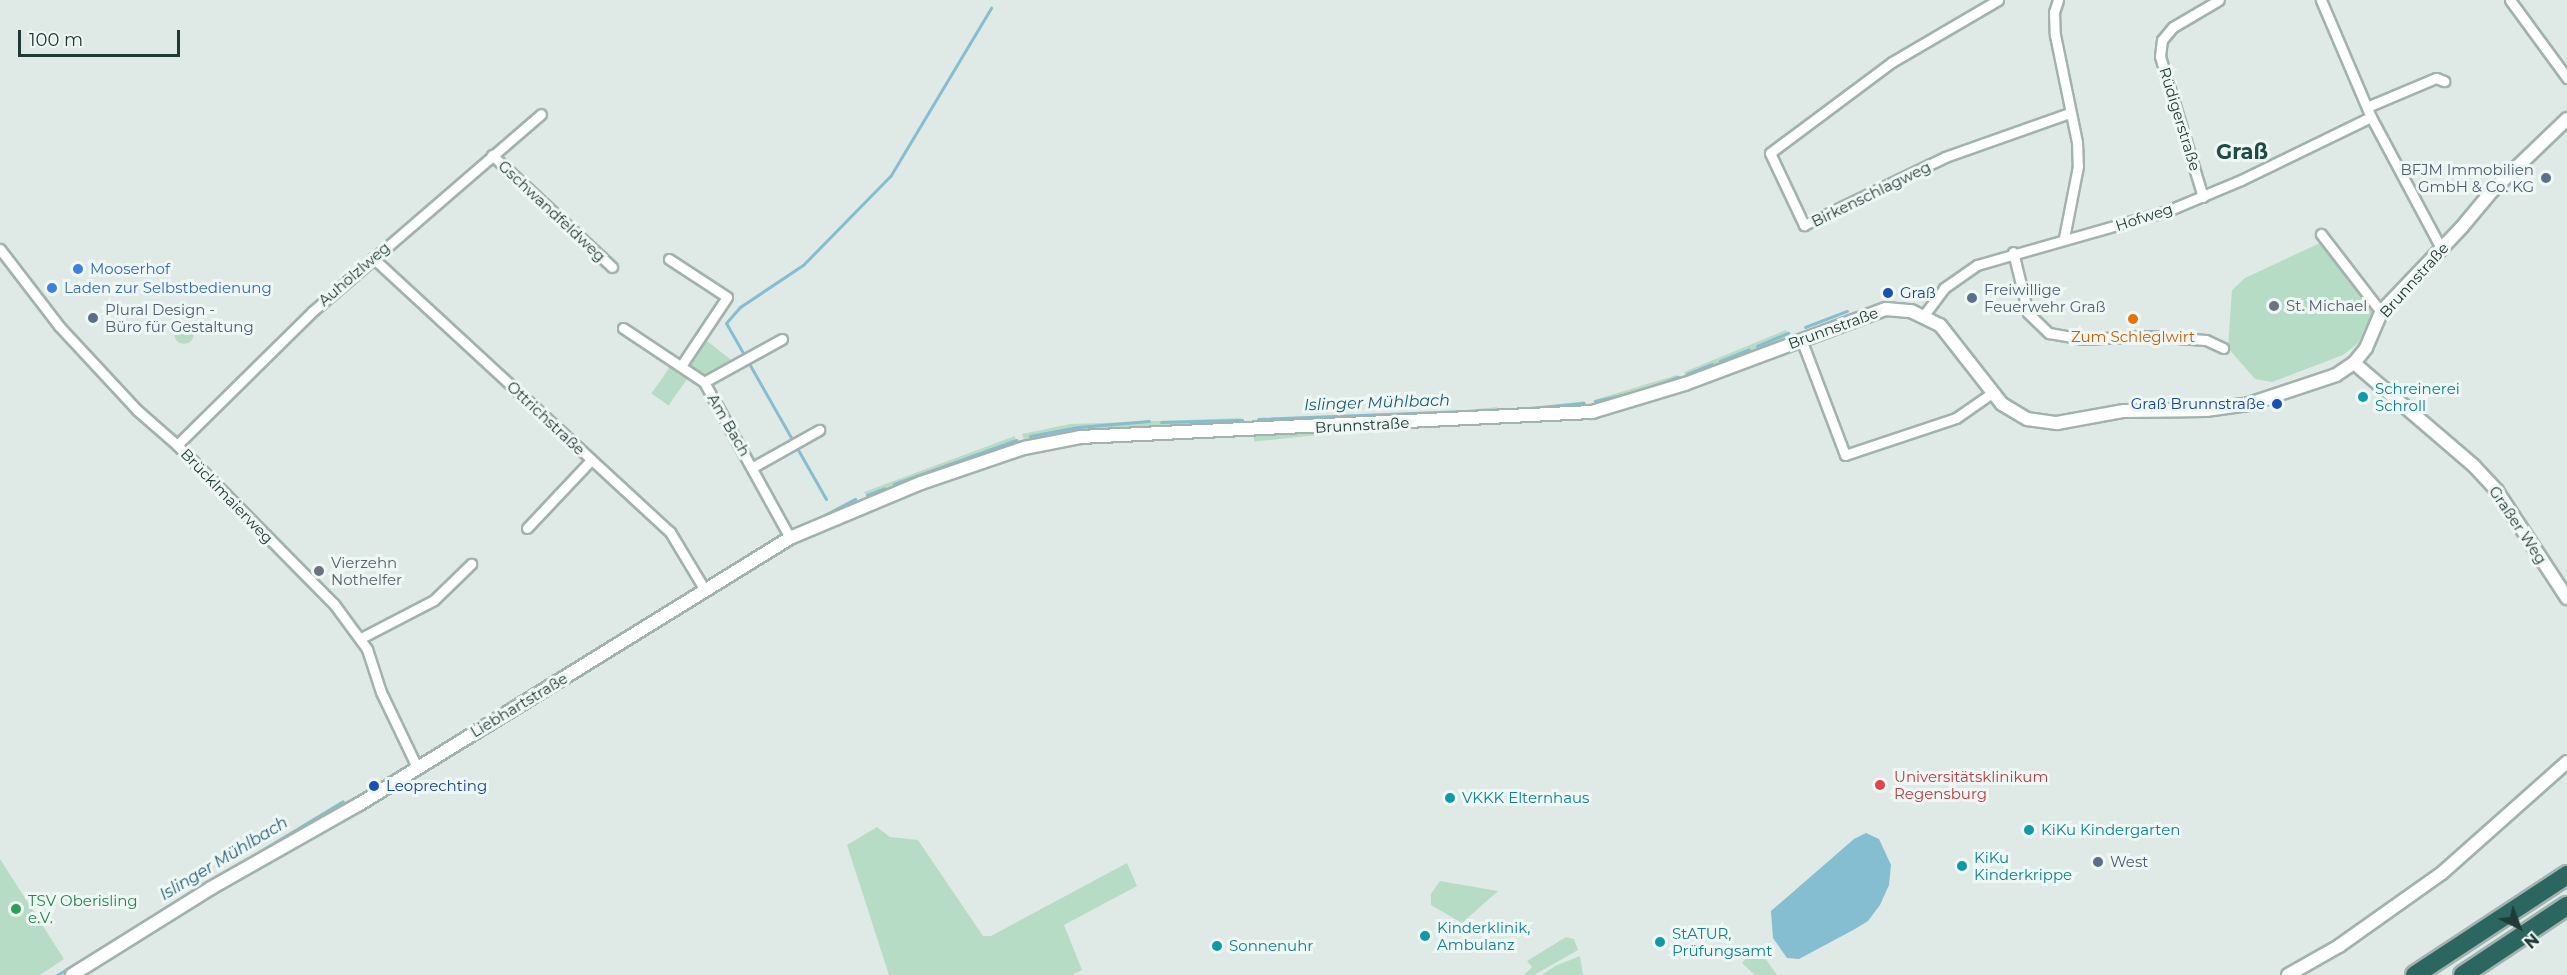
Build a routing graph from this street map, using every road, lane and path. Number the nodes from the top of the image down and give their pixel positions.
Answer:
1 (1998, 0) edge
2 (2219, 0) edge
3 (2321, 0) edge
4 (2510, 0) edge
5 (2054, 1) edge
6 (2567, 78) edge
7 (2444, 81) dead end
8 (2367, 107) junction
9 (2068, 112) junction
10 (541, 114) dead end
11 (2371, 117) junction
12 (2567, 119) edge
13 (492, 155) junction
14 (2203, 197) junction
15 (2321, 234) dead end
16 (2064, 238) junction
17 (2441, 248) junction
18 (0, 249) edge
19 (2013, 252) junction
20 (373, 258) junction
21 (669, 259) dead end
22 (612, 267) dead end
23 (2381, 312) junction
24 (1924, 315) junction
25 (623, 328) dead end
26 (782, 339) dead end
27 (1801, 339) junction
28 (2223, 348) dead end
29 (2354, 363) junction
30 (681, 366) junction
31 (704, 382) junction
32 (1992, 393) junction
33 (819, 430) dead end
34 (177, 445) junction
35 (591, 460) junction
36 (981, 463) joint
37 (753, 467) junction
38 (526, 528) dead end
39 (788, 534) junction
40 (471, 564) dead end
41 (705, 590) junction
42 (2567, 598) edge
43 (361, 638) junction
44 (2567, 762) edge
45 (417, 767) junction
46 (2567, 875) edge
47 (2567, 906) edge
48 (72, 975) edge
49 (2288, 975) edge
50 (2415, 975) edge
51 (2463, 975) edge

1 - 9 street, Birkenschlagweg
2 - 14 street, Rüdigerstraße
3 - 8 street
4 - 6 street
5 - 9 street
7 - 8 street
8 - 11 street
9 - 16 street
10 - 13 street, Auhölzlweg
11 - 14 street, Hofweg
11 - 17 street
12 - 17 street, Brunnstraße
13 - 20 street, Auhölzlweg
13 - 22 street, Gschwandfeldweg
14 - 16 street, Hofweg
15 - 23 street
16 - 19 street, Hofweg
17 - 23 street, Brunnstraße
18 - 34 street, Brücklmaierweg
19 - 24 street, Hofweg
19 - 28 street
20 - 34 street, Auhölzlweg
20 - 35 street, Ottrichstraße
21 - 30 street
23 - 29 street, Brunnstraße
24 - 27 street, Brunnstraße
24 - 32 street, Brunnstraße
25 - 30 street, Am Bach
26 - 31 street, Am Bach
27 - 32 street
27 - 36 street, Brunnstraße
29 - 32 street, Brunnstraße
29 - 42 street, Graßer Weg
30 - 31 street, Am Bach
31 - 37 street, Am Bach
33 - 37 street, Am Bach
34 - 43 street, Brücklmaierweg
35 - 38 street
35 - 41 street, Ottrichstraße
36 - 39 street, Liebhartstraße
37 - 39 street, Am Bach
39 - 41 street, Liebhartstraße
40 - 43 street
41 - 45 street, Liebhartstraße
43 - 45 street, Brücklmaierweg
44 - 49 street
45 - 48 street, Liebhartstraße
46 - 50 highway
47 - 51 highway

